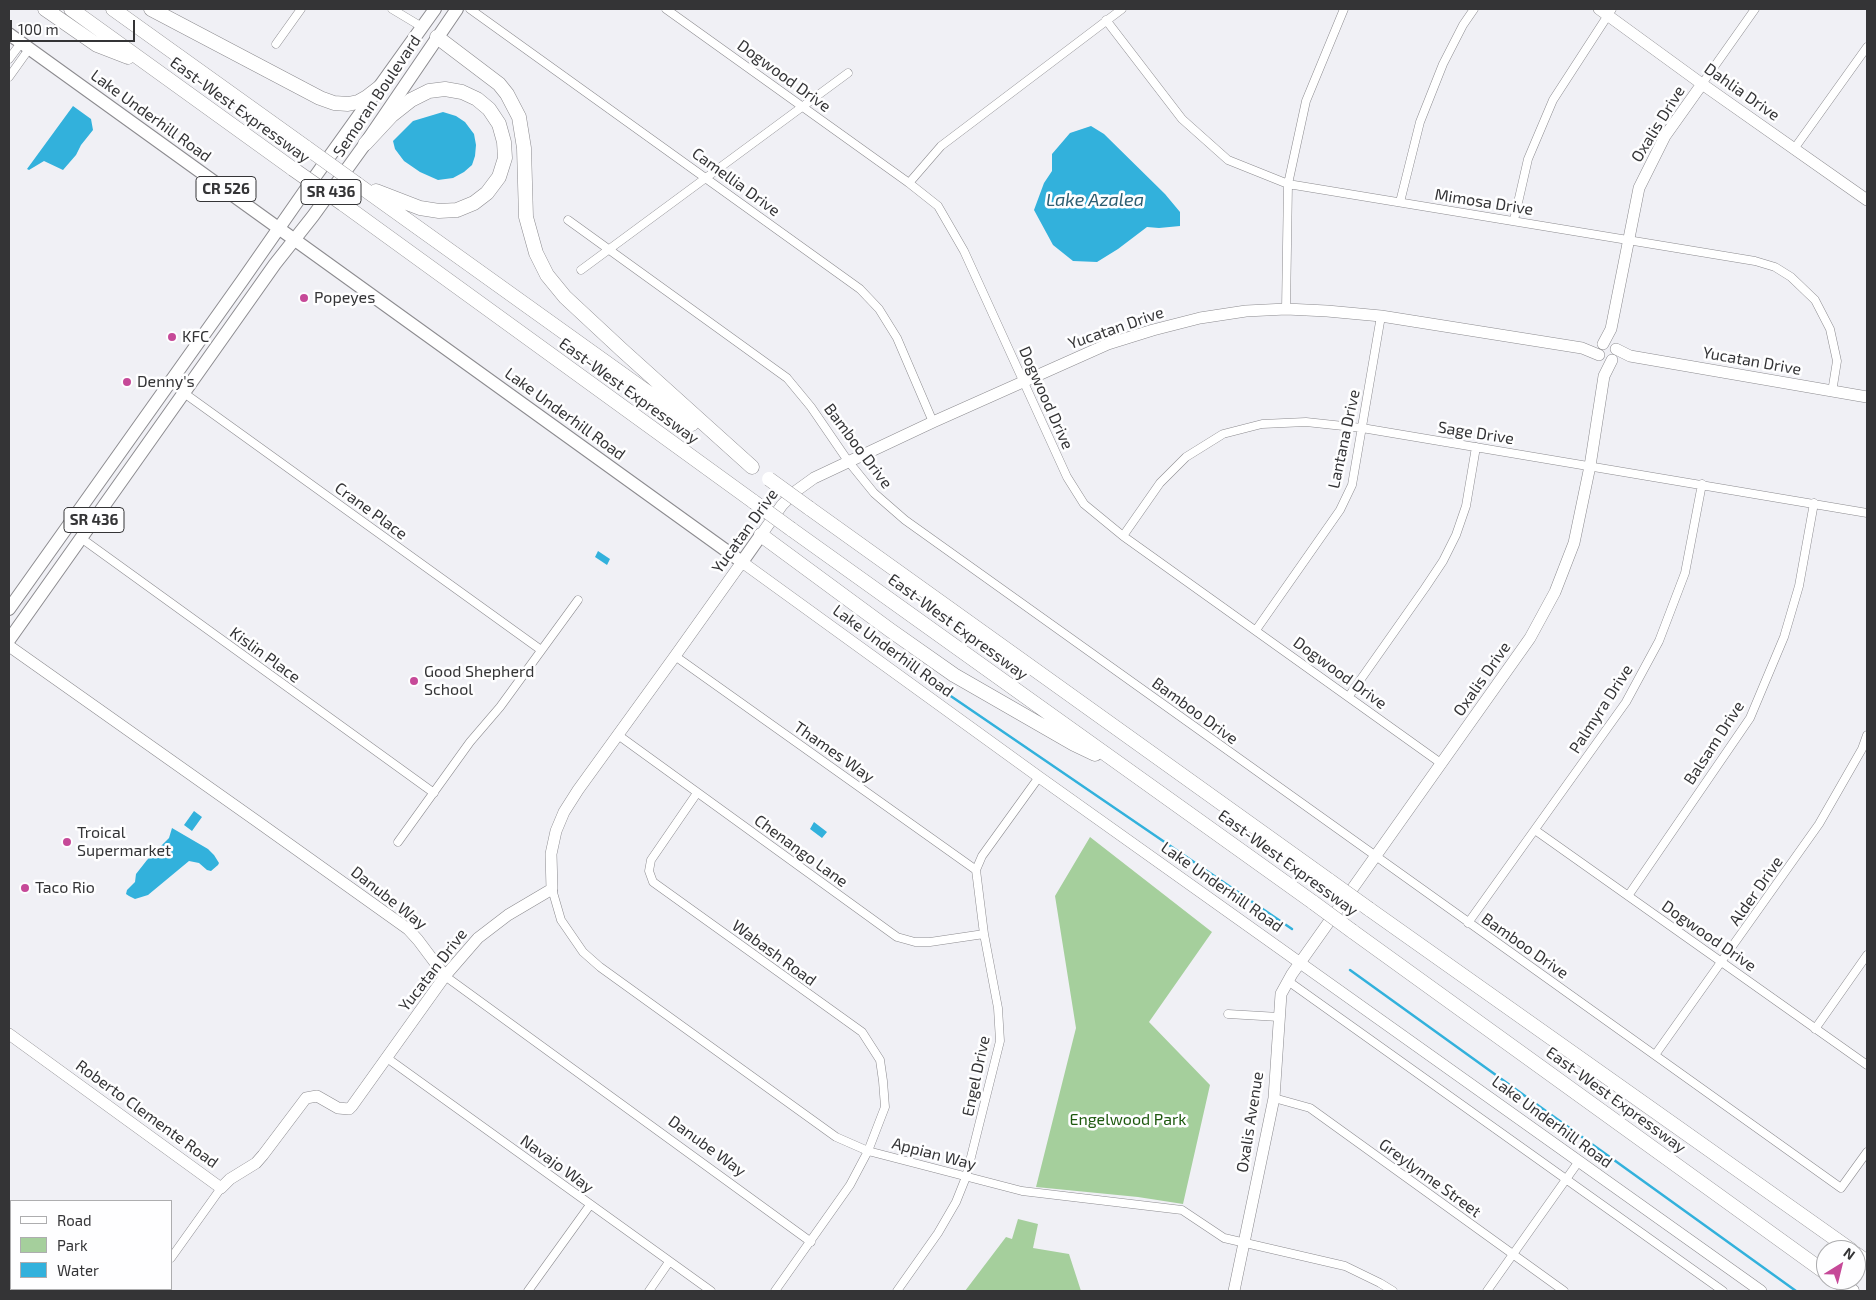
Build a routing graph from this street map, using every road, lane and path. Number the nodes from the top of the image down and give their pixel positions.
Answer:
1 (45, 9) edge
2 (71, 9) edge
3 (113, 9) edge
4 (151, 9) edge
5 (300, 9) edge
6 (392, 9) edge
7 (435, 9) edge
8 (457, 9) edge
9 (470, 9) edge
10 (666, 9) edge
11 (1122, 9) edge
12 (1344, 9) edge
13 (1474, 9) edge
14 (1755, 9) edge
15 (1606, 11) edge
16 (1106, 20) junction
17 (422, 27) junction
18 (9, 34) edge
19 (437, 37) junction
20 (276, 44) dead end
21 (25, 46) junction
22 (1867, 47) edge
23 (9, 59) edge
24 (145, 64) junction
25 (848, 73) dead end
26 (9, 77) edge
27 (1702, 84) junction
28 (380, 87) junction
29 (802, 106) junction
30 (365, 144) junction
31 (1794, 149) junction
32 (706, 177) junction
33 (909, 183) junction
34 (357, 184) junction
35 (1288, 184) junction
36 (1867, 200) edge
37 (1400, 202) junction
38 (568, 220) dead end
39 (1514, 220) junction
40 (278, 227) junction
41 (295, 239) junction
42 (1628, 240) junction
43 (608, 250) junction
44 (581, 270) dead end
45 (1286, 309) junction
46 (1381, 316) junction
47 (1608, 352) junction
48 (1024, 381) junction
49 (1832, 392) junction
50 (184, 393) junction
51 (1867, 397) edge
52 (933, 422) junction
53 (1362, 428) junction
54 (1476, 447) junction
55 (848, 461) junction
56 (752, 466) junction
57 (1590, 466) junction
58 (1702, 484) junction
59 (1814, 503) junction
60 (1867, 513) edge
61 (761, 535) junction
62 (1123, 536) junction
63 (81, 538) junction
64 (742, 562) junction
65 (578, 600) dead end
66 (9, 609) edge
67 (1256, 630) junction
68 (9, 640) edge
69 (9, 646) edge
70 (541, 650) junction
71 (675, 656) junction
72 (1349, 696) junction
73 (618, 735) junction
74 (1867, 735) edge
75 (1442, 764) junction
76 (1123, 766) junction
77 (1039, 777) junction
78 (434, 793) junction
79 (697, 793) junction
80 (1535, 830) junction
81 (398, 842) dead end
82 (1376, 857) junction
83 (976, 870) junction
84 (552, 889) junction
85 (1628, 896) junction
86 (1468, 923) junction
87 (984, 934) junction
88 (1867, 955) edge
89 (1301, 962) junction
90 (1723, 962) junction
91 (445, 976) junction
92 (1288, 980) junction
93 (1228, 1014) dead end
94 (1279, 1018) junction
95 (1815, 1029) junction
96 (9, 1034) edge
97 (1656, 1055) junction
98 (387, 1058) junction
99 (1867, 1065) edge
100 (1274, 1098) junction
101 (868, 1150) junction
102 (1867, 1152) edge
103 (1579, 1162) junction
104 (966, 1177) junction
105 (1567, 1180) junction
106 (221, 1188) junction
107 (590, 1205) junction
108 (1837, 1240) edge
109 (811, 1242) junction
110 (1244, 1243) junction
111 (1512, 1254) junction
112 (172, 1257) edge
113 (669, 1262) junction
114 (1816, 1266) edge
115 (528, 1291) edge
116 (649, 1291) edge
117 (711, 1291) edge
118 (775, 1291) edge
119 (897, 1291) edge
120 (1234, 1291) edge
121 (1393, 1291) edge
122 (1487, 1291) edge
123 (1564, 1291) edge
124 (1723, 1291) edge
125 (1761, 1291) edge

1 - 24 highway
2 - 24 highway, East-West Expressway
3 - 34 highway, East-West Expressway, bridge
4 - 28 highway
5 - 20 street
6 - 17 street
7 - 17 main road, Semoran Boulevard / SR 436
8 - 19 main road, Semoran Boulevard / SR 436
9 - 32 street, Camellia Drive
10 - 29 street, Dogwood Drive
11 - 16 street
12 - 35 street
13 - 37 street
14 - 27 street, Oxalis Drive
15 - 27 street, Dahlia Drive
15 - 39 street
16 - 33 street
16 - 35 street, Mimosa Drive
17 - 19 main road
17 - 28 main road, Semoran Boulevard / SR 436
18 - 21 main road, Lake Underhill Road / CR 526
19 - 30 main road, Semoran Boulevard / SR 436
19 - 56 highway
21 - 23 street
21 - 26 street
21 - 40 main road, Lake Underhill Road / CR 526
22 - 31 street
24 - 76 highway, East-West Expressway, bridge
25 - 29 street
27 - 31 street, Dahlia Drive
27 - 42 street, Oxalis Drive
28 - 40 main road, Semoran Boulevard / SR 436
29 - 32 street
29 - 33 street, Dogwood Drive
30 - 34 highway
30 - 41 main road, Semoran Boulevard / SR 436
31 - 36 street, Dahlia Drive
32 - 43 street
32 - 52 street, Camellia Drive
33 - 48 street, Dogwood Drive
34 - 56 highway, East-West Expressway
35 - 37 street, Mimosa Drive
35 - 45 street
37 - 39 street, Mimosa Drive
38 - 43 street, Bamboo Drive
39 - 42 street, Mimosa Drive
40 - 41 main road, Lake Underhill Road / CR 526
40 - 66 main road, Semoran Boulevard / SR 436
41 - 50 main road, Semoran Boulevard / SR 436
41 - 64 main road, Lake Underhill Road
42 - 47 street, Oxalis Drive
42 - 49 street, Mimosa Drive
43 - 44 street
43 - 55 street, Bamboo Drive
45 - 46 street, Yucatan Drive
45 - 48 street, Yucatan Drive
46 - 47 street, Yucatan Drive
46 - 53 street, Lantana Drive
47 - 49 street, Yucatan Drive
47 - 57 street, Oxalis Drive
48 - 52 street, Yucatan Drive
48 - 62 street, Dogwood Drive
49 - 51 street, Yucatan Drive
50 - 63 main road, Semoran Boulevard / SR 436
50 - 70 street, Crane Place
52 - 55 street, Yucatan Drive
53 - 54 street, Sage Drive
53 - 62 street, Sage Drive
53 - 67 street, Lantana Drive
54 - 57 street, Sage Drive
54 - 72 street
55 - 61 street, Yucatan Drive
55 - 82 street, Bamboo Drive
56 - 108 highway, East-West Expressway, bridge
57 - 58 street, Sage Drive
57 - 75 street, Oxalis Drive
58 - 59 street, Sage Drive
58 - 80 street, Palmyra Drive
59 - 60 street, Sage Drive
59 - 85 street, Balsam Drive
61 - 64 main road, Yucatan Drive
61 - 76 highway
62 - 67 street, Dogwood Drive
63 - 68 main road, Semoran Boulevard / SR 436
63 - 78 street, Kislin Place
64 - 71 street, Yucatan Drive
64 - 77 street, Lake Underhill Road
65 - 70 street
67 - 72 street, Dogwood Drive
69 - 91 street, Danube Way
70 - 78 street
71 - 73 street, Yucatan Drive
71 - 83 street, Thames Way
72 - 75 street, Dogwood Drive
73 - 79 street, Chenango Lane
73 - 84 street, Yucatan Drive
74 - 90 street, Alder Drive
75 - 82 street, Oxalis Drive
76 - 114 highway, East-West Expressway, bridge
77 - 83 street
77 - 89 street, Lake Underhill Road
78 - 81 street
79 - 87 street, Chenango Lane
79 - 101 street, Wabash Road
80 - 85 street, Dogwood Drive
80 - 86 street, Palmyra Drive
82 - 86 street, Bamboo Drive
82 - 89 street, Oxalis Drive
83 - 87 street, Engel Drive
84 - 91 street, Yucatan Drive
84 - 101 street, Appian Way
85 - 90 street, Dogwood Drive
86 - 97 street, Bamboo Drive
87 - 104 street, Engel Drive
88 - 95 street
89 - 92 street, Oxalis Avenue
89 - 103 street, Lake Underhill Road
90 - 95 street, Dogwood Drive
90 - 97 street, Alder Drive
91 - 98 street, Yucatan Drive
91 - 109 street, Danube Way
92 - 94 street, Oxalis Avenue
92 - 105 street
93 - 94 street
94 - 100 street, Oxalis Avenue
95 - 99 street, Dogwood Drive
96 - 106 street, Roberto Clemente Road
97 - 102 street, Bamboo Drive
98 - 106 street, Yucatan Drive
98 - 107 street, Navajo Way
100 - 110 street, Oxalis Avenue
100 - 111 street, Greylynne Street
101 - 104 street, Appian Way
101 - 109 street, Wabash Road
103 - 105 street
103 - 125 street, Lake Underhill Road
104 - 110 street, Appian Way
104 - 119 street, Engel Drive
105 - 111 street
105 - 124 street
106 - 112 street, Roberto Clemente Road
107 - 113 street, Navajo Way
107 - 115 street
109 - 118 street, Wabash Road
110 - 120 street, Oxalis Avenue
110 - 121 street, Appian Way
111 - 122 street
111 - 123 street, Greylynne Street
113 - 116 street
113 - 117 street, Navajo Way

